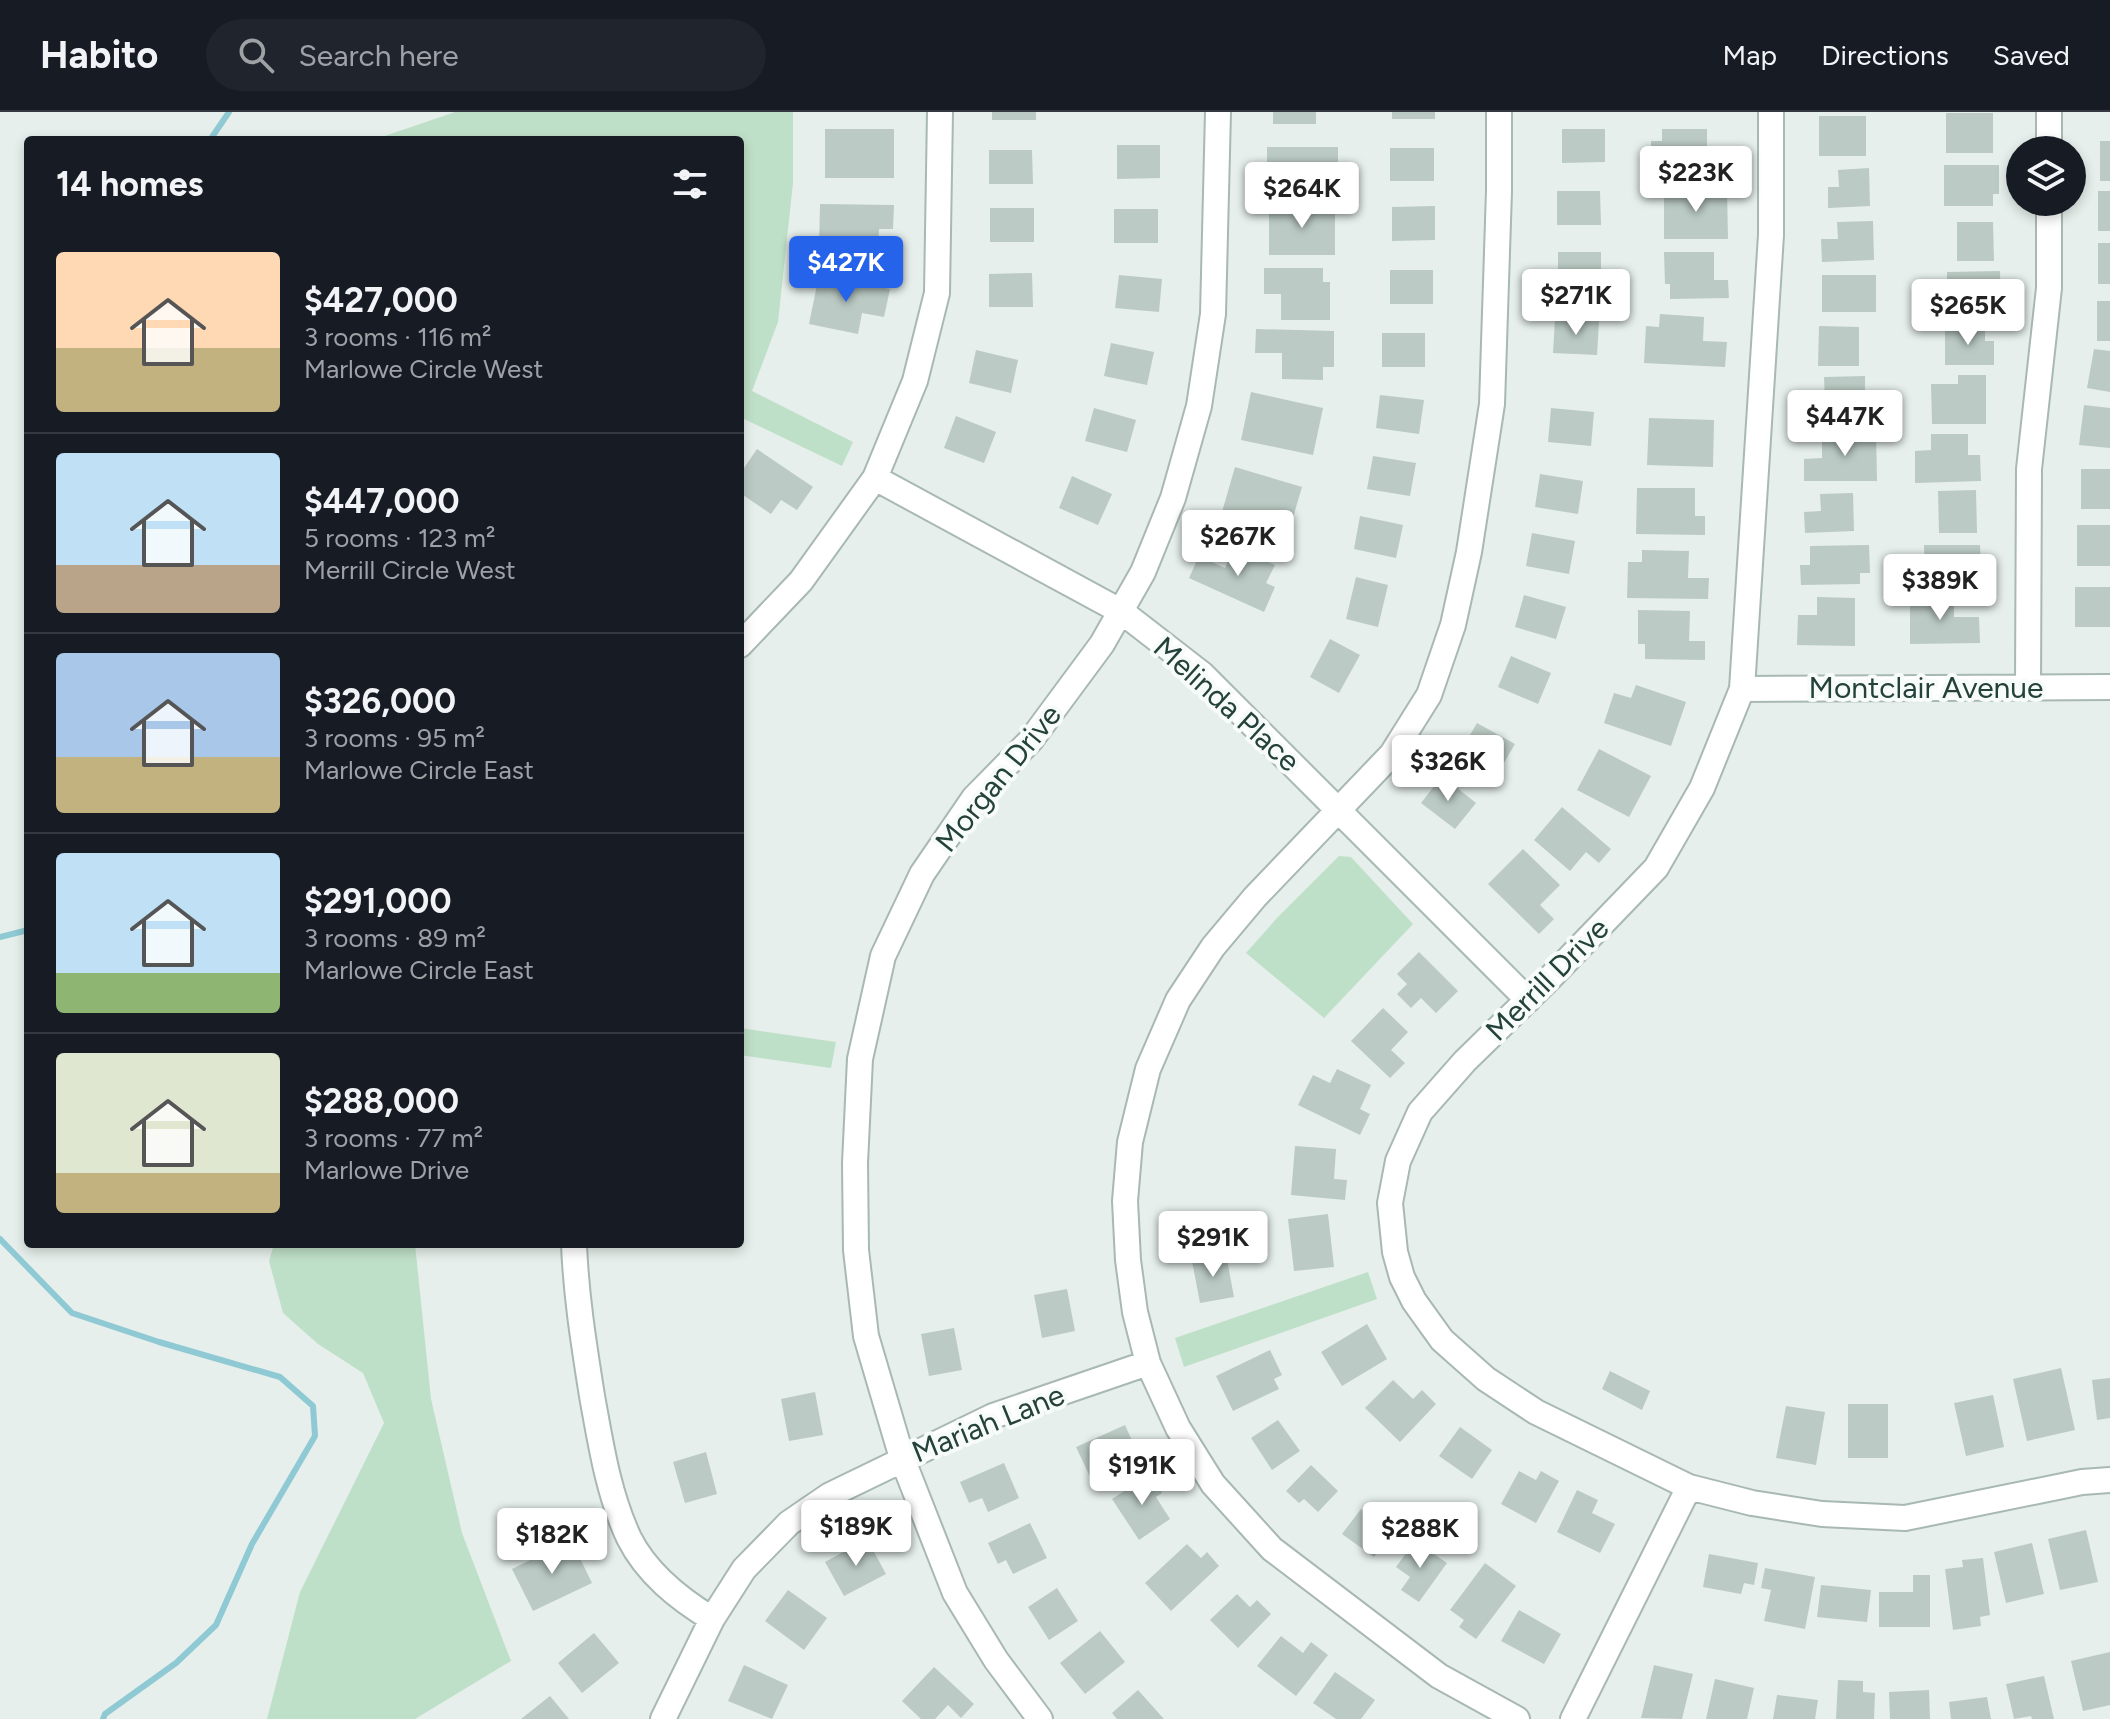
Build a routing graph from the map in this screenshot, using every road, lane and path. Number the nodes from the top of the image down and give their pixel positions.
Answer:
1 (940, 112) edge
2 (1218, 112) edge
3 (1499, 112) edge
4 (1771, 112) edge
5 (2049, 112) edge
6 (2049, 136) edge
7 (2049, 216) edge
8 (875, 478) junction
9 (1122, 612) junction
10 (744, 641) edge
11 (2028, 686) junction
12 (2110, 687) edge
13 (1742, 689) junction
14 (1340, 810) junction
15 (1528, 1000) junction
16 (574, 1248) edge
17 (1148, 1363) junction
18 (902, 1458) junction
19 (2110, 1480) edge
20 (1689, 1487) junction
21 (712, 1619) junction
22 (1037, 1718) edge
23 (663, 1719) edge
24 (1517, 1719) edge
25 (1573, 1719) edge

1 - 8 street
2 - 9 street, Morgan Drive
3 - 14 street
4 - 13 street, Merrill Drive
5 - 6 street
7 - 11 street
8 - 9 street, Melinda Place
8 - 10 street
9 - 14 street, Melinda Place
9 - 18 street, Morgan Drive
11 - 12 street, Montclair Avenue
11 - 13 street, Montclair Avenue
13 - 15 street, Merrill Drive
14 - 15 street, Melinda Place
14 - 17 street
15 - 20 street, Merrill Drive
16 - 21 street
17 - 18 street, Mariah Lane
17 - 24 street
18 - 21 street, Mariah Lane
18 - 22 street, Morgan Drive
19 - 20 street, Merrill Drive
20 - 25 street
21 - 23 street, Mariah Lane

